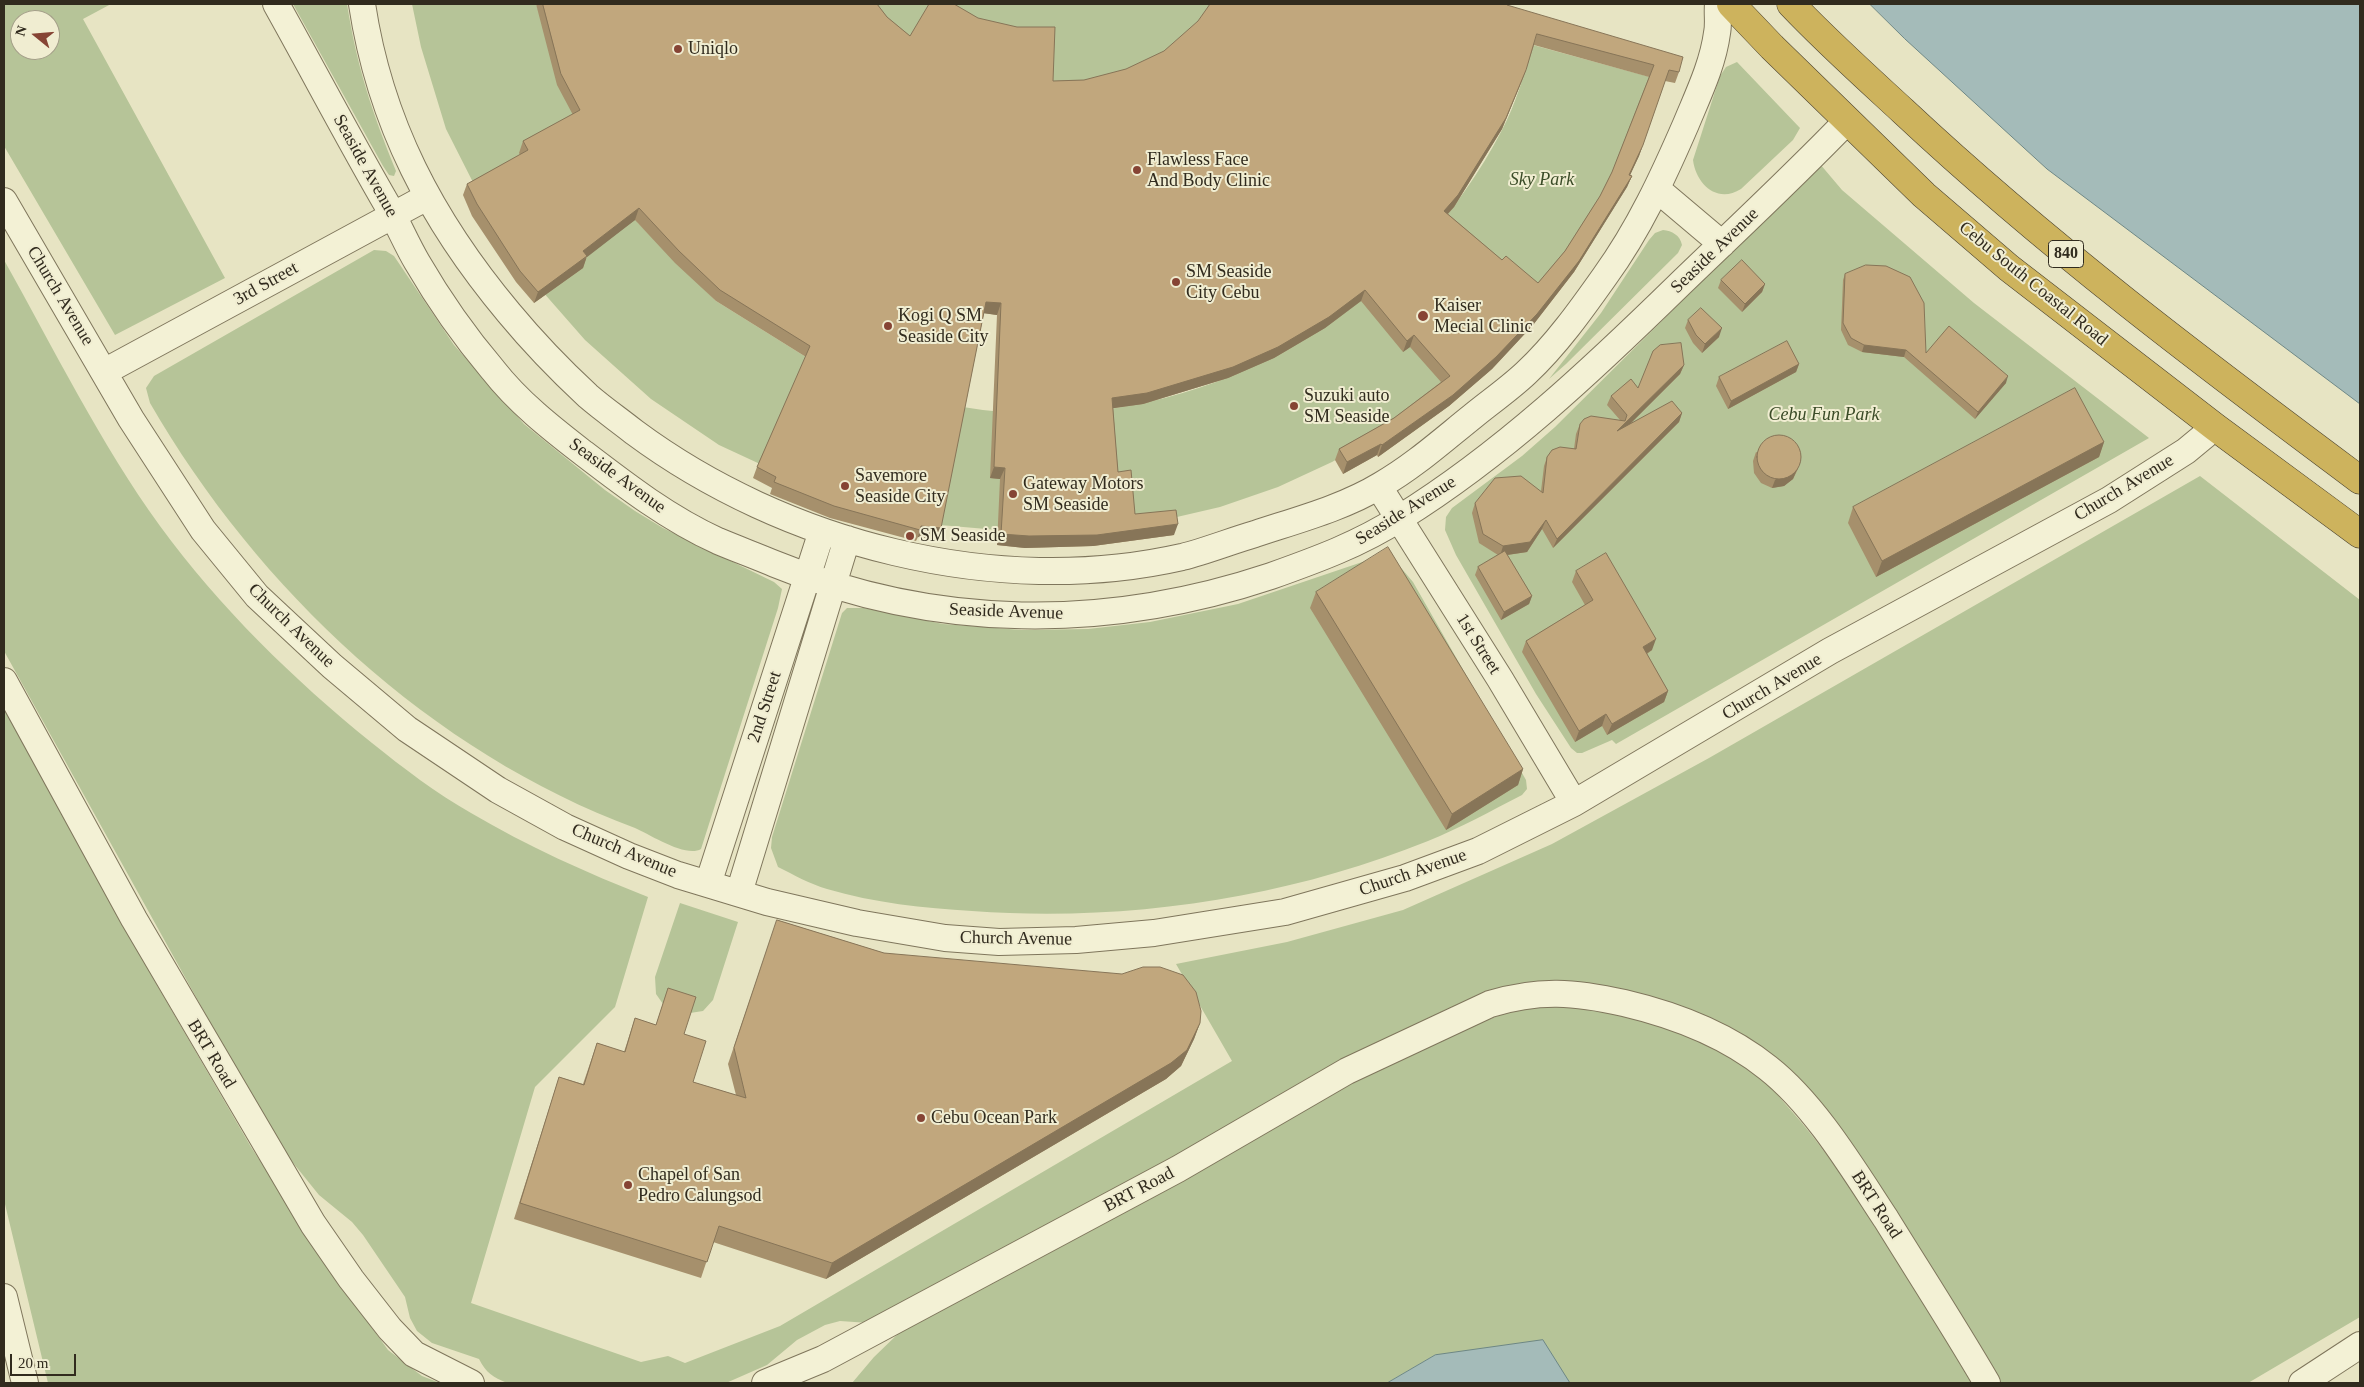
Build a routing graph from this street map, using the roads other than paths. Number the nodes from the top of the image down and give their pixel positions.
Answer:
1 (276, 4) edge
2 (362, 4) edge
3 (1718, 4) edge
4 (1731, 4) edge
5 (1792, 4) edge
6 (1847, 121) junction
7 (1658, 190) junction
8 (427, 196) junction
9 (4, 202) edge
10 (392, 214) junction
11 (1722, 244) junction
12 (104, 372) junction
13 (2215, 427) junction
14 (2360, 480) edge
15 (1379, 487) junction
16 (1400, 518) junction
17 (822, 531) junction
18 (2360, 534) edge
19 (848, 539) junction
20 (807, 577) junction
21 (834, 586) junction
22 (4, 681) edge
23 (1574, 803) junction
24 (708, 884) junction
25 (739, 893) junction
26 (4, 1297) edge
27 (2360, 1346) edge
28 (823, 1359) junction
29 (25, 1383) edge
30 (470, 1383) edge
31 (765, 1383) edge
32 (813, 1383) edge
33 (1987, 1383) edge
34 (2302, 1383) edge

1 - 10 street, Seaside Avenue
2 - 8 street, Seaside Avenue
3 - 7 street, Seaside Avenue
4 - 6 highway, Cebu South Coastal Road / 840
5 - 14 highway, 840
6 - 11 street, Seaside Avenue
6 - 13 highway, Cebu South Coastal Road / 840
7 - 11 street
7 - 15 street, Seaside Avenue
8 - 10 street, 3rd Street
8 - 17 street, Seaside Avenue
9 - 12 street, Church Avenue
10 - 12 street, 3rd Street
10 - 20 street, Seaside Avenue
11 - 16 street, Seaside Avenue
12 - 24 street, Church Avenue
13 - 18 highway, Cebu South Coastal Road / 840
13 - 23 street, Church Avenue
15 - 16 street, 1st Street
15 - 19 street, Seaside Avenue
16 - 21 street, Seaside Avenue
16 - 23 street, 1st Street
17 - 19 street, Seaside Avenue
17 - 20 street, 2nd Street
19 - 21 street, 2nd Street
20 - 21 street, Seaside Avenue
20 - 24 street, 2nd Street
21 - 25 street, 2nd Street
22 - 30 street, BRT Road
23 - 25 street, Church Avenue
24 - 25 street, Church Avenue
26 - 29 street
27 - 34 street
28 - 31 street, BRT Road
28 - 32 street
28 - 33 street, BRT Road

